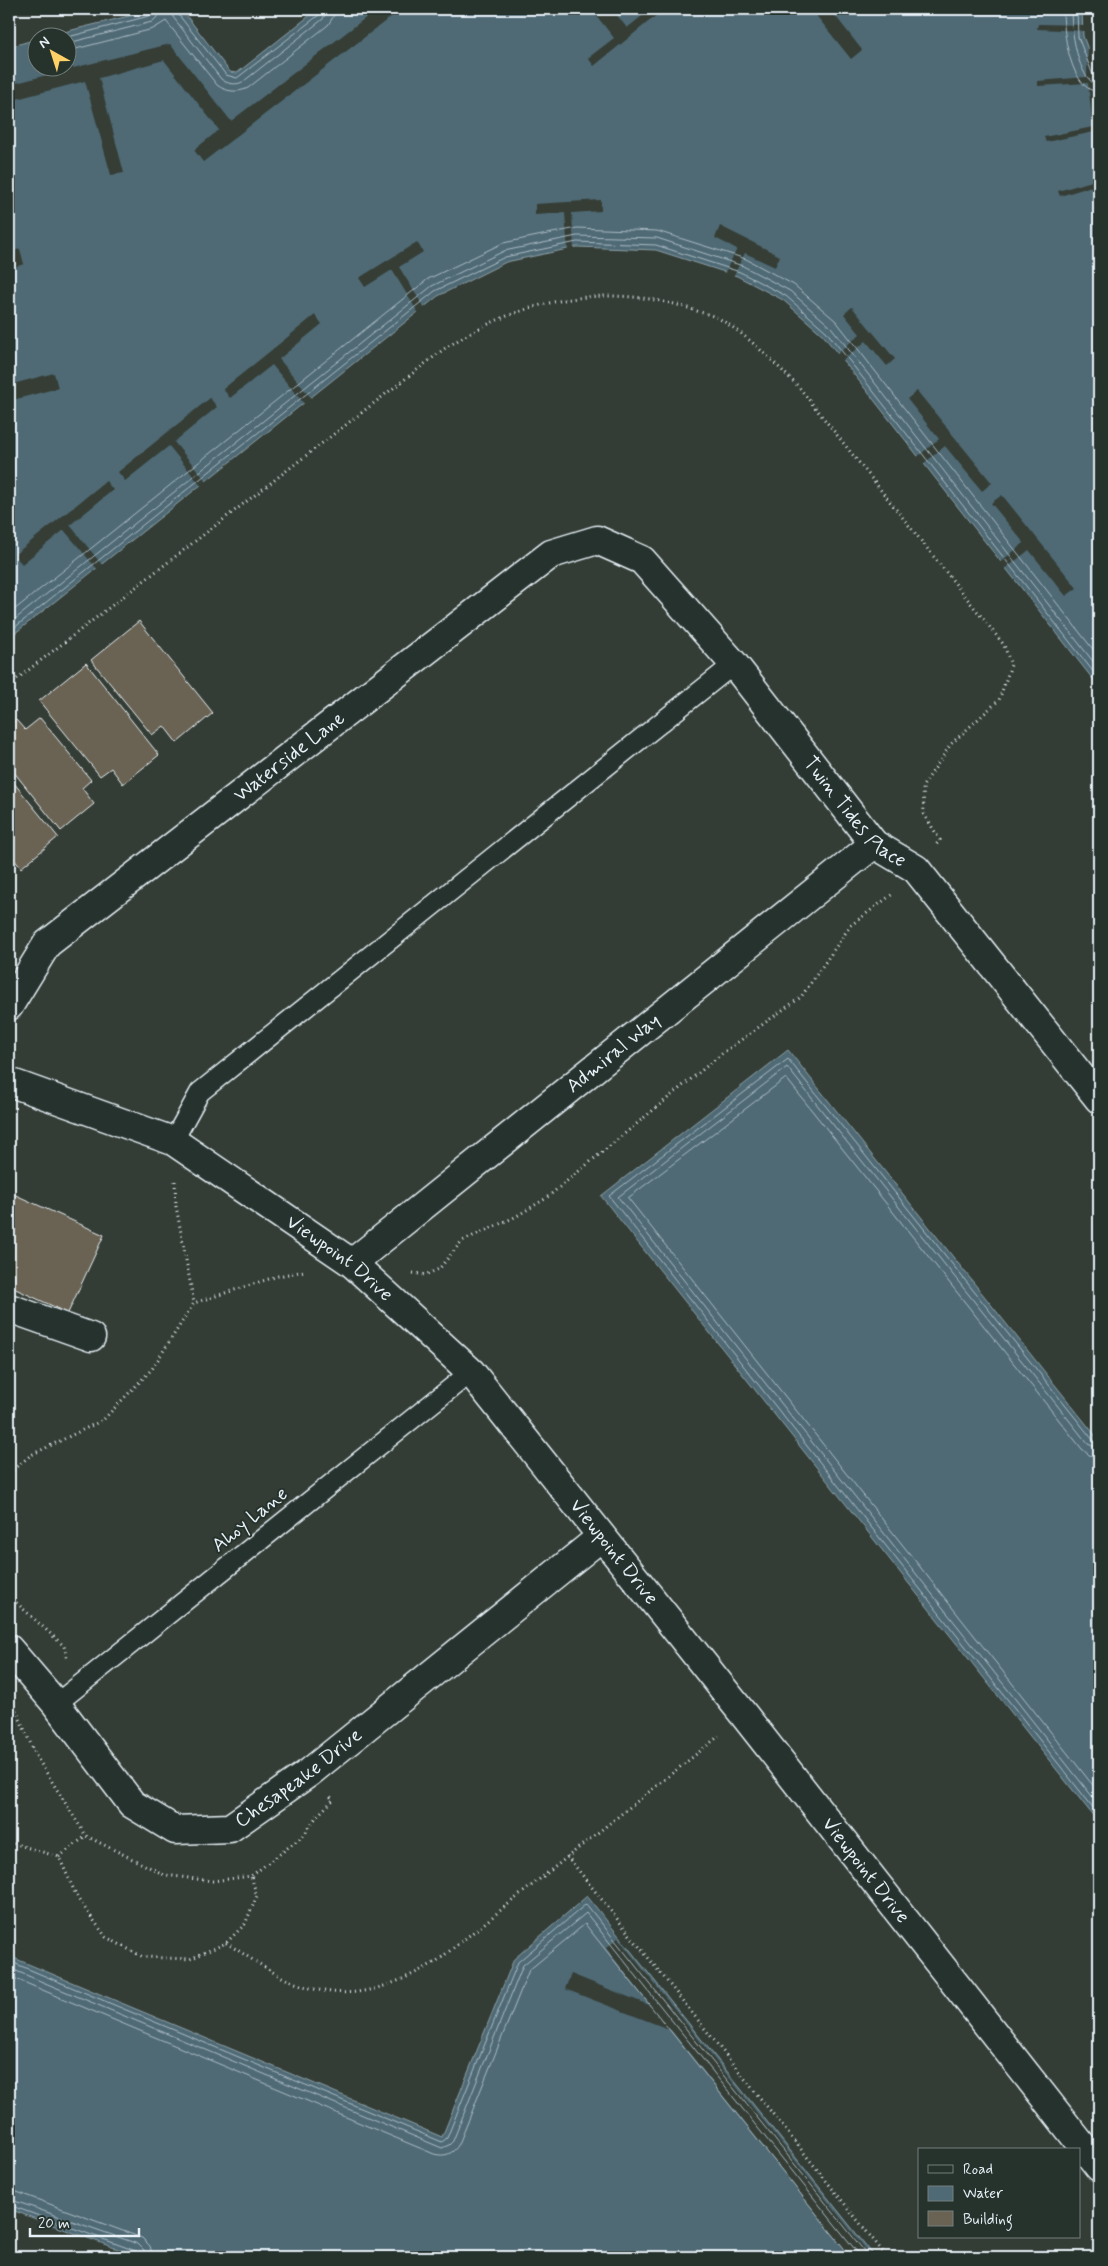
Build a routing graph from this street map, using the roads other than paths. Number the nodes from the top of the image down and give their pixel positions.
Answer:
1 (597, 540) joint
2 (734, 664) junction
3 (874, 844) junction
4 (9, 1006) edge
5 (9, 1082) edge
6 (1099, 1099) edge
7 (173, 1141) junction
8 (352, 1263) junction
9 (9, 1308) edge
10 (91, 1337) dead end
11 (471, 1372) junction
12 (601, 1537) junction
13 (9, 1649) edge
14 (56, 1704) junction
15 (1099, 2167) edge

1 - 2 street, Twin Tides Place
1 - 4 street, Waterside Lane
2 - 3 street, Twin Tides Place
2 - 7 lane
3 - 6 street, Twin Tides Place
3 - 8 street, Admiral Way
5 - 7 street, Viewpoint Drive
7 - 8 street, Viewpoint Drive
8 - 11 street, Viewpoint Drive
9 - 10 street
11 - 12 street, Viewpoint Drive
11 - 14 lane, Ahoy Lane
12 - 14 street, Chesapeake Drive
12 - 15 street, Viewpoint Drive
13 - 14 street, Chesapeake Drive

